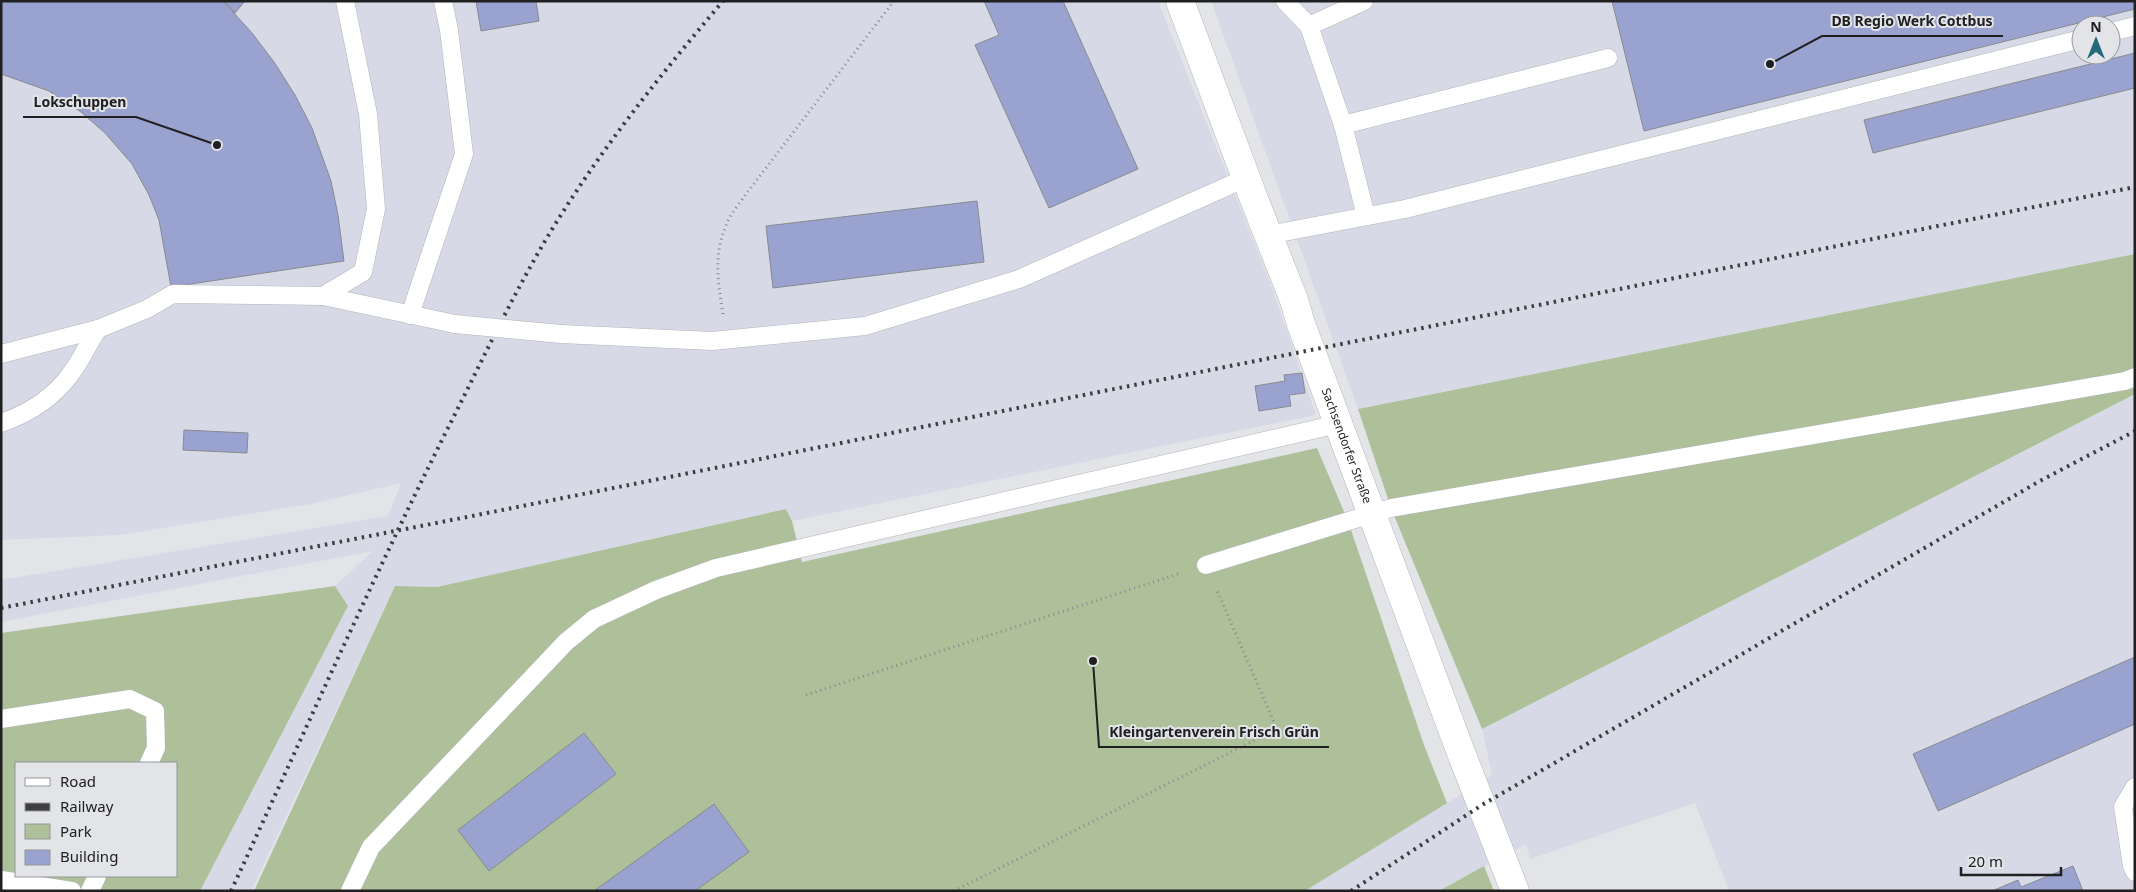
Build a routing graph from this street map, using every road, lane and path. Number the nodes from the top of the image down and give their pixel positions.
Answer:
1 (345, 1) edge
2 (443, 1) edge
3 (894, 1) edge
4 (1180, 1) edge
5 (1285, 1) edge
6 (1364, 1) edge
7 (1309, 26) junction
8 (2135, 26) edge
9 (2121, 30) edge
10 (2071, 42) edge
11 (1608, 58) dead end
12 (1343, 125) junction
13 (1246, 178) junction
14 (1366, 216) junction
15 (1268, 235) junction
16 (323, 296) junction
17 (410, 315) junction
18 (98, 329) junction
19 (727, 340) junction
20 (1, 354) edge
21 (2135, 377) edge
22 (1, 423) edge
23 (1338, 424) junction
24 (1371, 514) junction
25 (1206, 565) junction
26 (806, 695) dead end
27 (1, 719) edge
28 (149, 762) edge
29 (2135, 787) edge
30 (2135, 872) edge
31 (97, 877) edge
32 (1, 880) edge
33 (72, 891) edge
34 (90, 891) edge
35 (350, 891) edge
36 (954, 891) edge
37 (1515, 891) edge

1 - 16 lane
2 - 17 lane
3 - 19 path
4 - 13 street, Sachsendorfer Straße
5 - 7 lane
6 - 7 lane
7 - 12 lane
8 - 9 lane
10 - 14 lane
11 - 12 lane
12 - 14 lane
13 - 15 street, Sachsendorfer Straße
13 - 19 lane
14 - 15 lane
15 - 23 street, Sachsendorfer Straße
16 - 17 lane
16 - 18 lane
17 - 19 lane, bridge
18 - 20 lane
18 - 22 lane
21 - 24 lane
23 - 24 street, Sachsendorfer Straße
23 - 35 lane
24 - 25 lane
24 - 37 street, Sachsendorfer Straße
25 - 26 path
25 - 36 path
27 - 28 lane
29 - 30 lane
31 - 34 lane
32 - 33 lane

